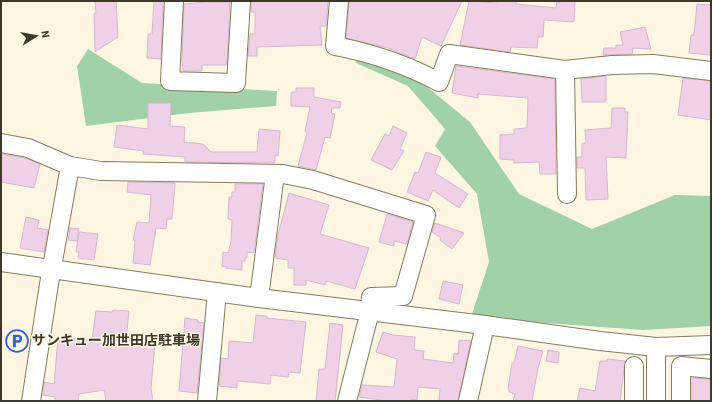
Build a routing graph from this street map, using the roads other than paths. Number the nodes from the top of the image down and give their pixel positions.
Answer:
1 (174, 1) edge
2 (241, 1) edge
3 (340, 1) edge
4 (565, 70) junction
5 (711, 71) edge
6 (1, 143) edge
7 (70, 166) junction
8 (275, 174) junction
9 (567, 194) dead end
10 (1, 262) edge
11 (51, 270) junction
12 (217, 292) junction
13 (258, 298) junction
14 (370, 311) junction
15 (485, 325) junction
16 (711, 345) edge
17 (656, 347) junction
18 (634, 366) dead end
19 (711, 369) edge
20 (31, 401) edge
21 (207, 401) edge
22 (347, 401) edge
23 (468, 401) edge
24 (634, 401) edge
25 (656, 401) edge
26 (681, 401) edge

1 - 2 street
3 - 4 street
4 - 5 street
4 - 9 street
6 - 7 street
7 - 8 street
7 - 11 street
8 - 13 street
8 - 14 street
10 - 11 street
11 - 12 street
11 - 20 street
12 - 13 street
12 - 21 street
13 - 14 street
14 - 15 street
14 - 22 street
15 - 17 street
15 - 23 street
16 - 17 street
17 - 25 street
18 - 24 street
19 - 26 street

